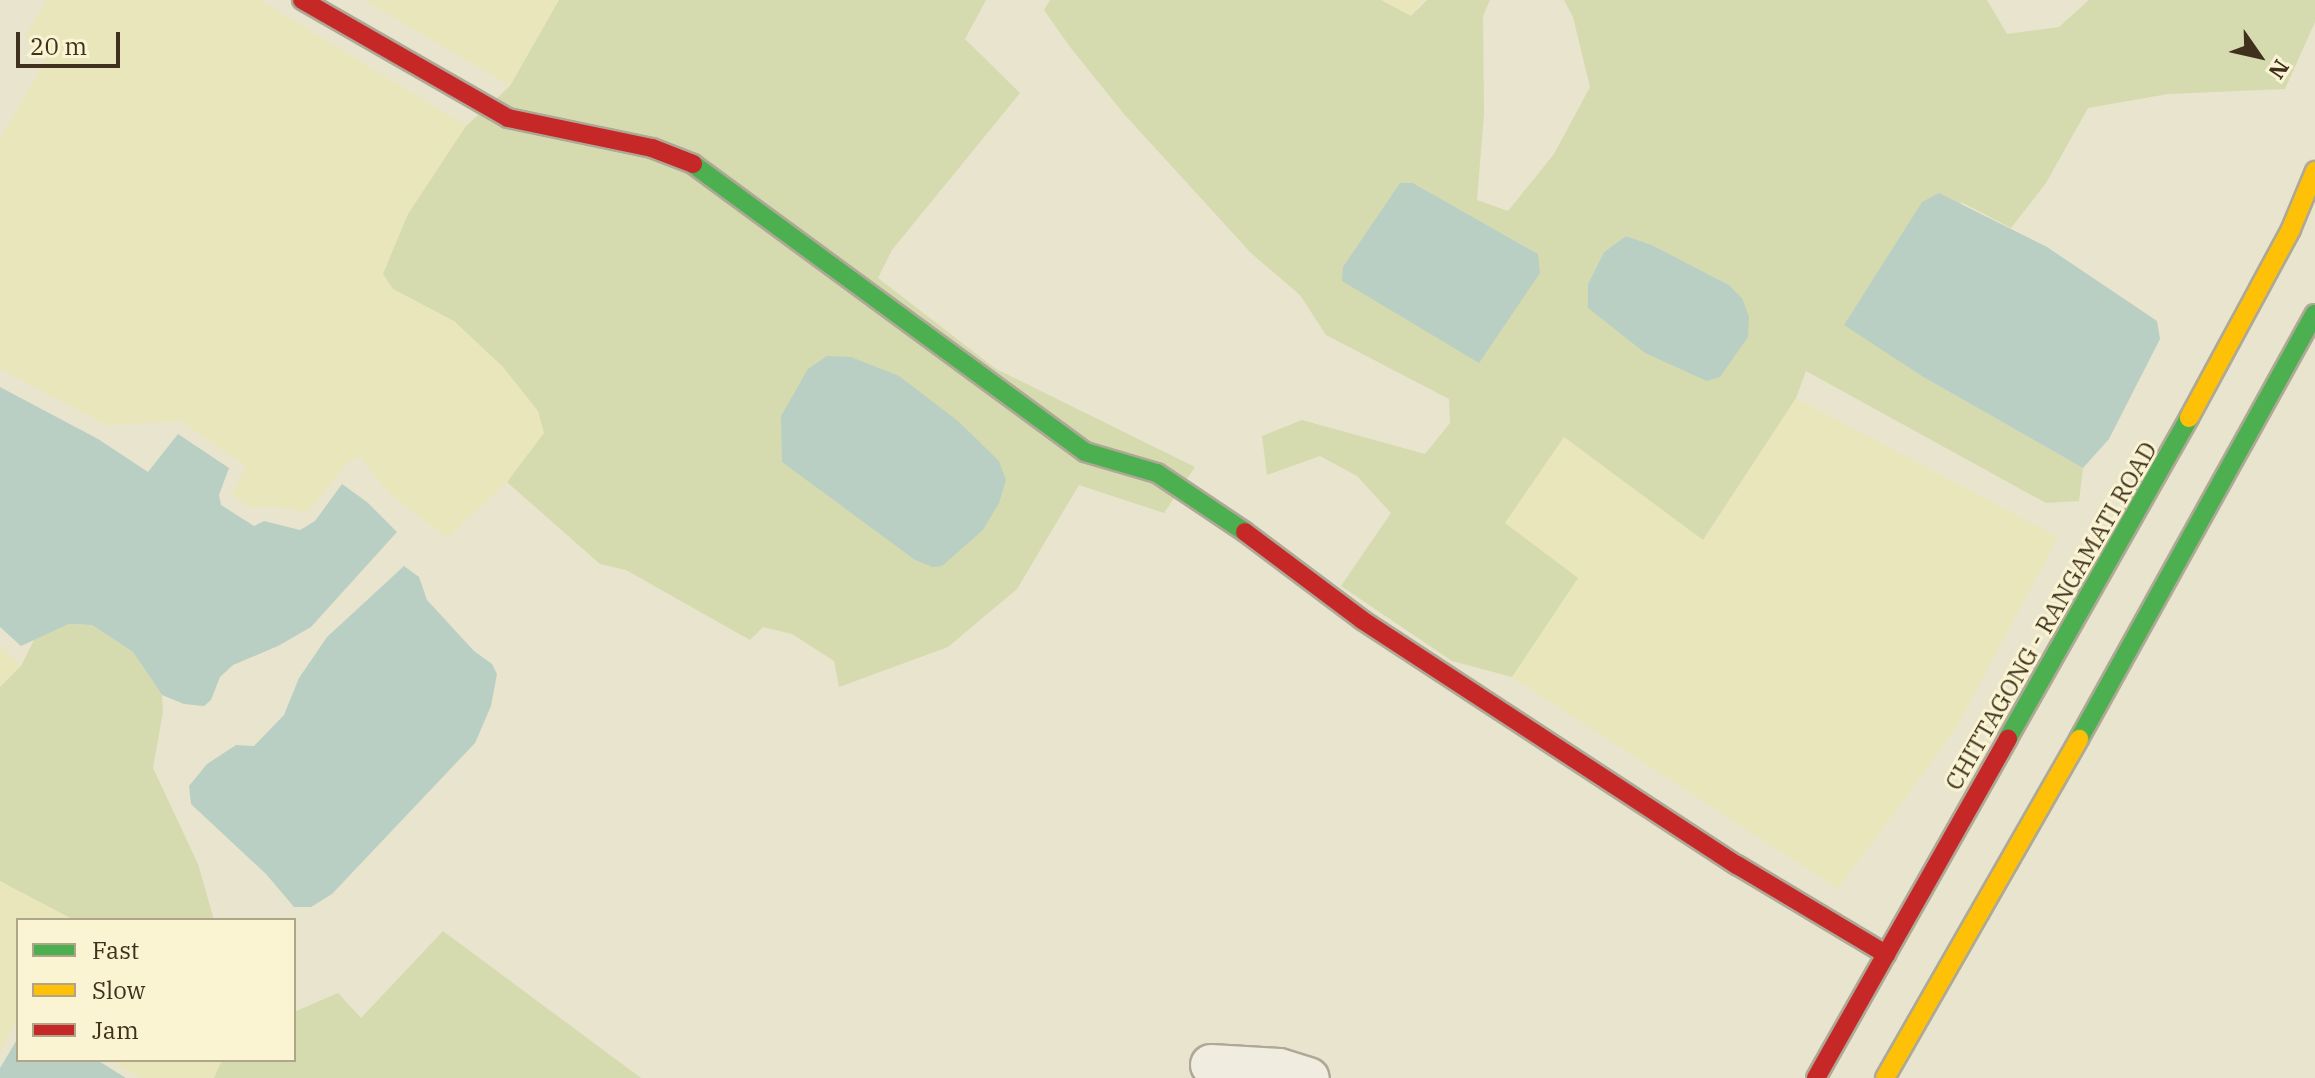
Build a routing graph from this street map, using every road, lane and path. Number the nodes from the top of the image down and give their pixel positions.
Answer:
1 (302, 0) edge
2 (2315, 171) edge
3 (2315, 314) edge
4 (1886, 954) junction
5 (1211, 1065) dead end
6 (1309, 1078) edge
7 (1816, 1078) edge
8 (1885, 1078) edge

1 - 4 main road
2 - 4 main road, CHITTAGONG - RANGAMATI ROAD
3 - 8 main road
4 - 7 main road, CHITTAGONG - RANGAMATI ROAD
5 - 6 street

